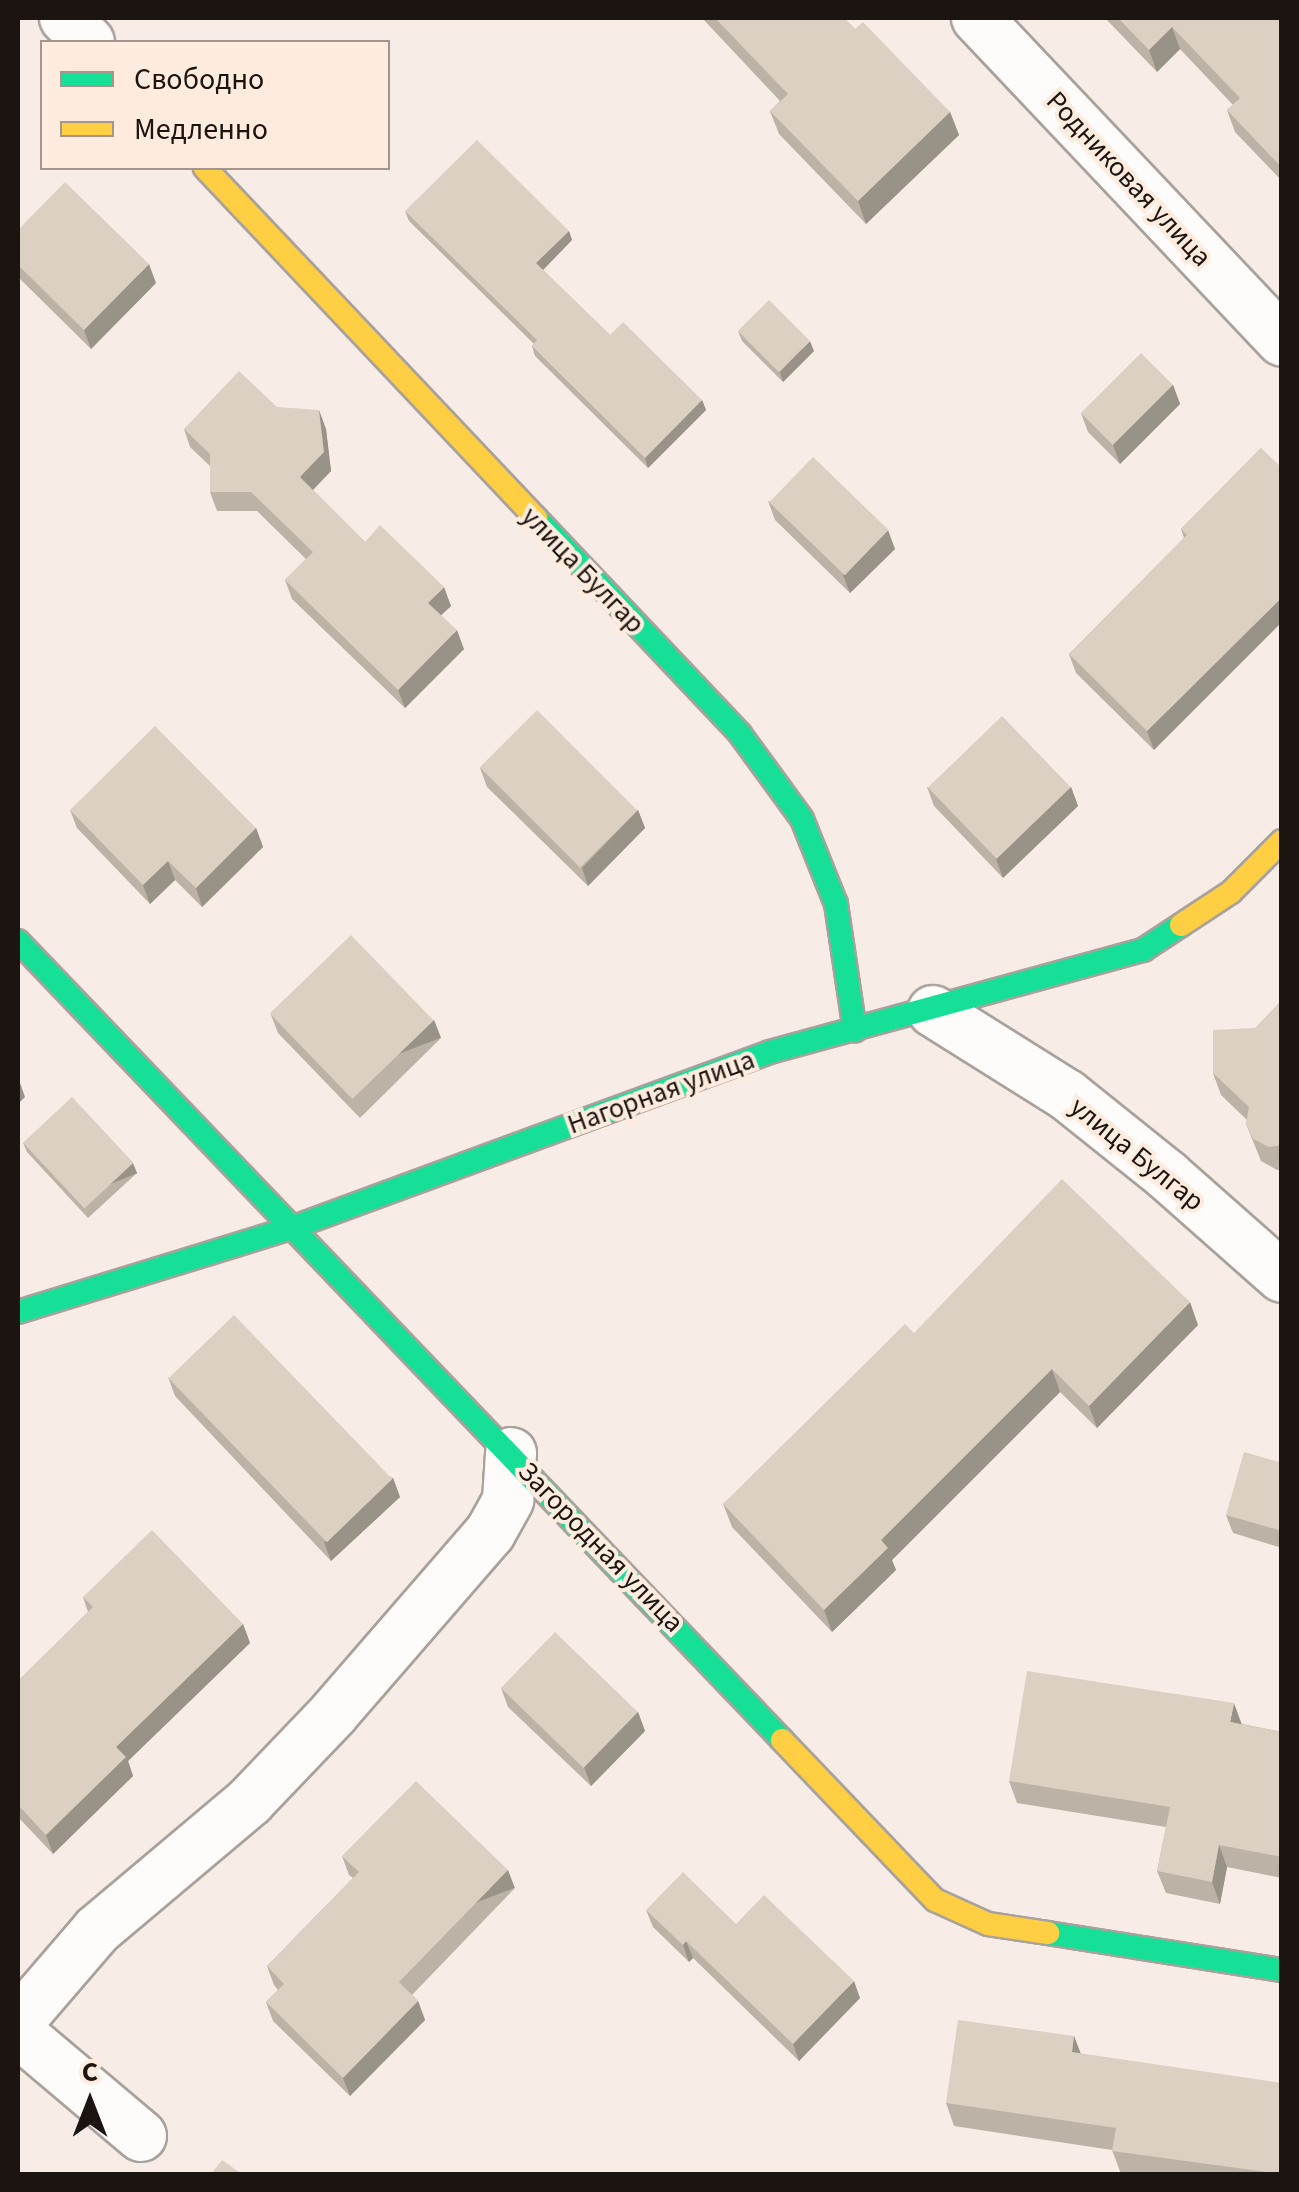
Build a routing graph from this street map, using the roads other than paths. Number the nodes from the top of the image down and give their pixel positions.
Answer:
1 (65, 18) edge
2 (977, 18) edge
3 (86, 40) edge
4 (207, 170) edge
5 (1282, 340) edge
6 (1282, 841) edge
7 (18, 941) edge
8 (933, 1011) junction
9 (856, 1030) junction
10 (294, 1227) junction
11 (1282, 1276) edge
12 (18, 1312) edge
13 (512, 1453) junction
14 (1282, 1970) edge
15 (18, 2022) edge
16 (18, 2032) edge
17 (142, 2136) dead end

1 - 3 street
2 - 5 street, Родниковая улица
4 - 9 street, улица Булгар
6 - 8 street, Нагорная улица
7 - 10 street, Загородная улица
8 - 9 street, Нагорная улица
8 - 11 street, улица Булгар
9 - 10 street, Нагорная улица
10 - 12 street, Нагорная улица
10 - 13 street, Загородная улица
13 - 14 street, Загородная улица
13 - 15 street
16 - 17 street

